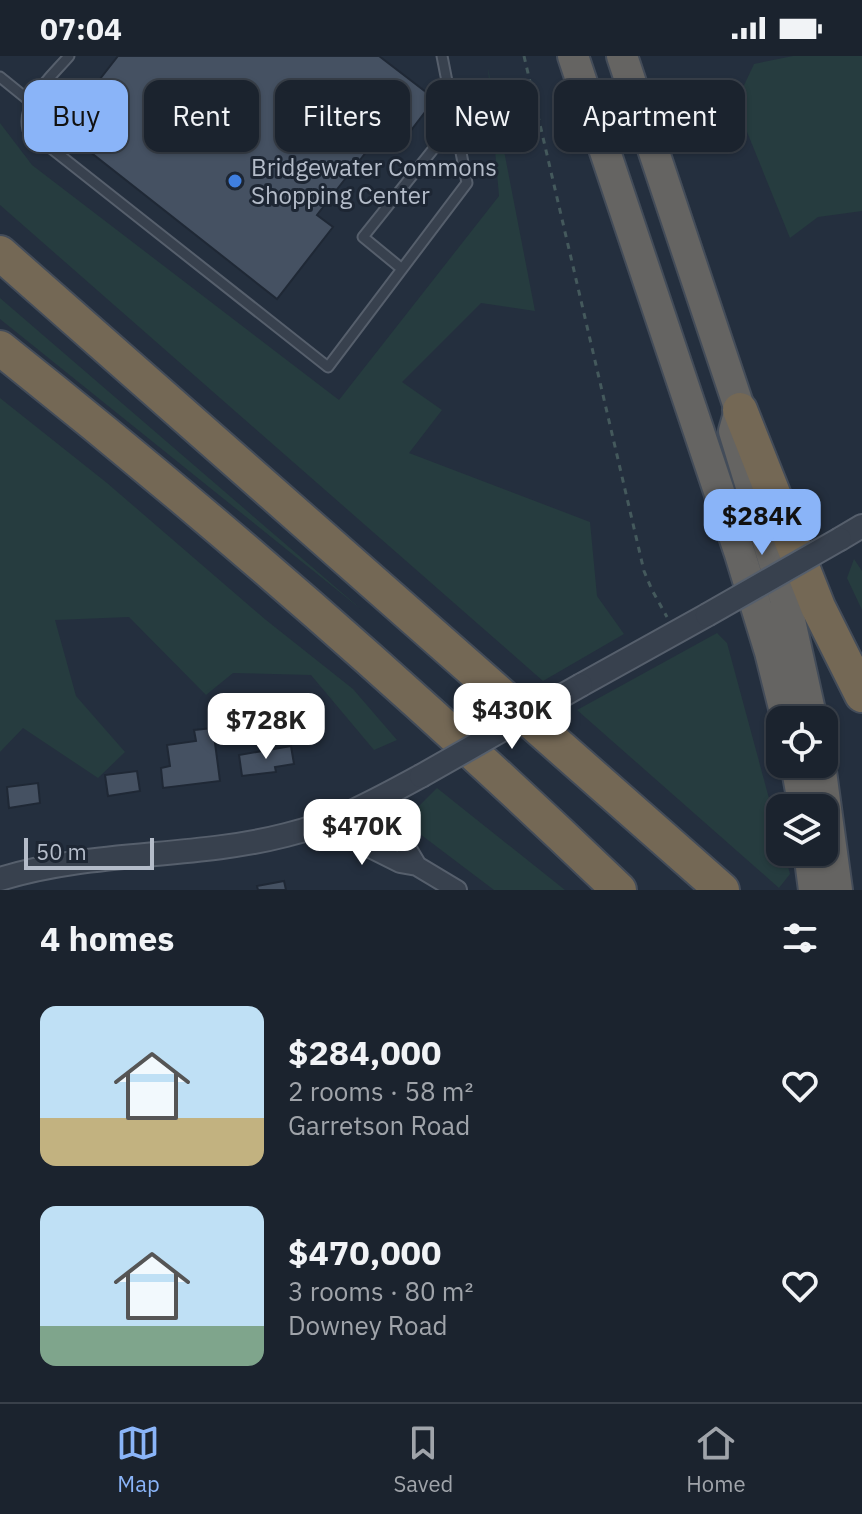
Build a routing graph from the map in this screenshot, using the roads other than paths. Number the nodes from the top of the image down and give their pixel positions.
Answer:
1 (69, 56) edge
2 (442, 56) edge
3 (558, 56) edge
4 (573, 56) edge
5 (622, 56) edge
6 (0, 77) edge
7 (49, 80) edge
8 (447, 80) edge
9 (570, 80) edge
10 (581, 80) edge
11 (24, 96) edge
12 (56, 152) edge
13 (431, 152) edge
14 (461, 152) edge
15 (605, 152) edge
16 (0, 253) edge
17 (402, 269) junction
18 (0, 348) edge
19 (740, 410) junction
20 (862, 526) edge
21 (862, 695) edge
22 (784, 706) edge
23 (809, 706) edge
24 (822, 778) edge
25 (382, 797) junction
26 (342, 818) junction
27 (417, 866) junction
28 (811, 866) edge
29 (0, 879) edge
30 (457, 890) edge
31 (619, 890) edge
32 (722, 890) edge
33 (814, 890) edge
34 (837, 890) edge

1 - 7 lane
2 - 8 lane
3 - 9 highway
4 - 10 highway
5 - 19 highway
6 - 11 lane
12 - 17 lane
13 - 17 lane
14 - 17 lane
15 - 22 highway
16 - 32 highway
18 - 31 highway
19 - 21 highway
19 - 23 highway
20 - 25 street, bridge
24 - 34 highway
25 - 26 street
25 - 27 street
26 - 27 street
26 - 29 street
27 - 30 street
28 - 33 highway

